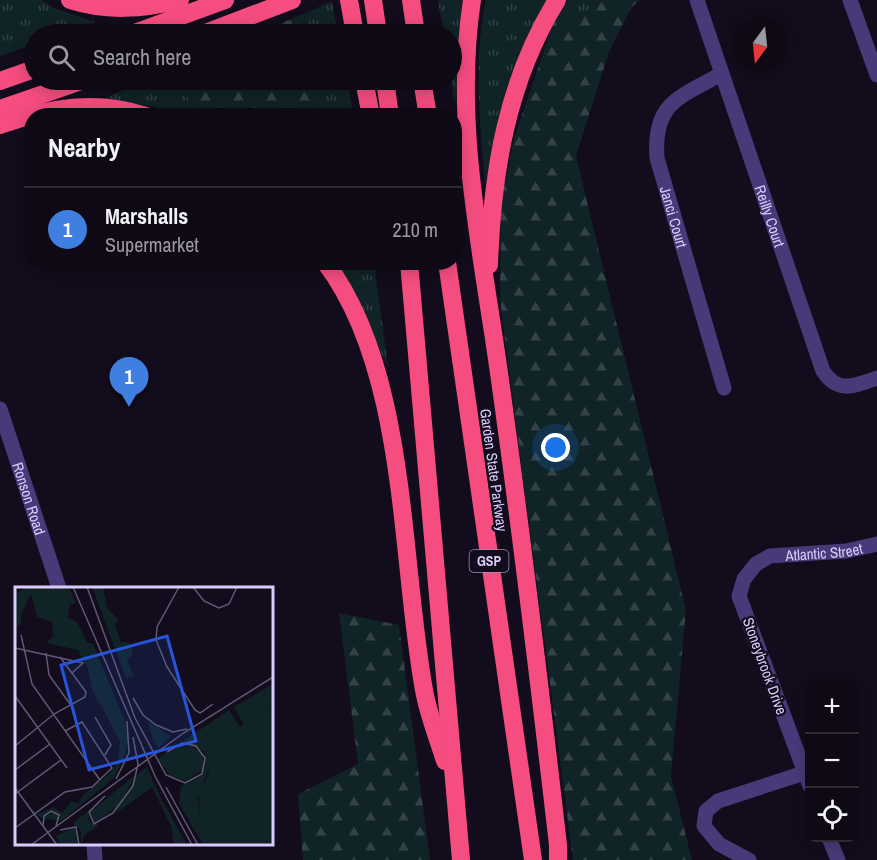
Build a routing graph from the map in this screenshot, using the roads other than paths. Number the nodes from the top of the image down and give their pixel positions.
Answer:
1 (70, 0) edge
2 (180, 0) edge
3 (225, 0) edge
4 (292, 0) edge
5 (349, 0) edge
6 (373, 0) edge
7 (411, 0) edge
8 (472, 0) edge
9 (557, 0) edge
10 (697, 0) edge
11 (850, 0) edge
12 (159, 24) edge
13 (229, 24) edge
14 (353, 24) edge
15 (377, 24) edge
16 (415, 24) edge
17 (24, 73) edge
18 (721, 74) junction
19 (877, 75) edge
20 (0, 81) edge
21 (55, 90) edge
22 (365, 90) edge
23 (386, 90) edge
24 (424, 90) edge
25 (63, 108) edge
26 (116, 108) edge
27 (368, 108) edge
28 (389, 108) edge
29 (427, 108) edge
30 (0, 109) edge
31 (24, 117) edge
32 (0, 125) edge
33 (330, 270) edge
34 (409, 270) edge
35 (448, 270) edge
36 (488, 291) junction
37 (877, 378) edge
38 (724, 388) dead end
39 (0, 409) edge
40 (877, 544) edge
41 (770, 556) joint
42 (59, 587) edge
43 (805, 775) edge
44 (805, 780) edge
45 (455, 795) junction
46 (831, 842) edge
47 (94, 845) edge
48 (95, 860) edge
49 (461, 860) edge
50 (533, 860) edge
51 (558, 860) edge
52 (749, 860) edge
53 (838, 860) edge

1 - 2 highway
3 - 12 highway
4 - 13 highway
5 - 14 highway
6 - 15 highway
7 - 16 highway
8 - 36 highway
9 - 36 highway
10 - 18 street, Reilly Court
11 - 19 street
17 - 20 highway
18 - 37 street, Reilly Court
18 - 38 street, Janci Court
21 - 30 highway
22 - 27 highway
23 - 28 highway
24 - 29 highway
25 - 26 highway
31 - 32 highway
33 - 45 highway
34 - 45 highway
35 - 50 highway, Garden State Parkway / GSP
36 - 51 highway
39 - 42 street, Ronson Road
40 - 41 street, Atlantic Street
41 - 43 street, Stoneybrook Drive
44 - 52 street
45 - 49 highway
46 - 53 street
47 - 48 street

